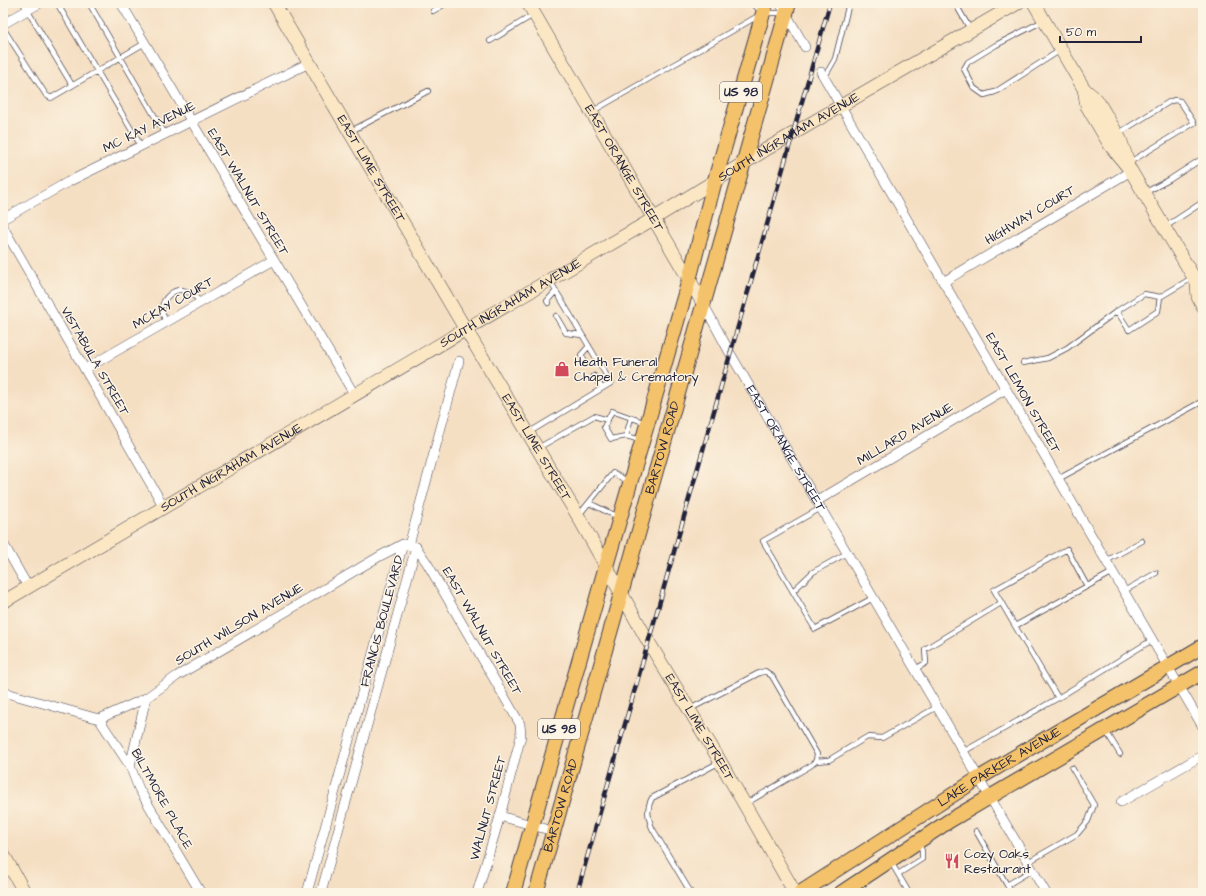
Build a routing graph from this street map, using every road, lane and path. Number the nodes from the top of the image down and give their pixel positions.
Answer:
1 (40, 3) edge
2 (56, 3) edge
3 (89, 3) edge
4 (121, 3) edge
5 (274, 3) edge
6 (447, 3) edge
7 (752, 3) edge
8 (849, 3) edge
9 (955, 3) edge
10 (1018, 3) edge
11 (1034, 3) edge
12 (785, 6) edge
13 (25, 7) edge
14 (765, 8) edge
15 (531, 9) edge
16 (434, 11) dead end
17 (1044, 21) junction
18 (3, 24) edge
19 (3, 28) edge
20 (971, 31) junction
21 (490, 41) dead end
22 (145, 43) junction
23 (805, 47) dead end
24 (1061, 50) junction
25 (121, 57) junction
26 (309, 63) junction
27 (96, 71) junction
28 (822, 75) joint
29 (72, 85) junction
30 (1084, 89) junction
31 (428, 91) dead end
32 (841, 107) junction
33 (591, 112) junction
34 (191, 122) junction
35 (350, 132) junction
36 (165, 134) junction
37 (1117, 134) junction
38 (141, 146) junction
39 (1203, 158) edge
40 (743, 163) junction
41 (1130, 167) junction
42 (715, 180) junction
43 (1144, 193) junction
44 (1203, 202) edge
45 (3, 219) edge
46 (653, 219) junction
47 (3, 227) edge
48 (1164, 228) junction
49 (274, 260) junction
50 (689, 280) junction
51 (943, 282) junction
52 (1198, 282) edge
53 (553, 285) junction
54 (1160, 297) junction
55 (201, 302) junction
56 (548, 303) dead end
57 (704, 305) junction
58 (1203, 306) edge
59 (1117, 311) junction
60 (556, 316) dead end
61 (166, 322) junction
62 (465, 329) junction
63 (582, 335) junction
64 (588, 346) junction
65 (584, 360) dead end
66 (459, 361) dead end
67 (1023, 363) dead end
68 (84, 368) junction
69 (594, 376) dead end
70 (602, 388) junction
71 (1006, 389) junction
72 (354, 394) junction
73 (1203, 401) edge
74 (631, 418) junction
75 (608, 420) junction
76 (647, 423) junction
77 (528, 433) junction
78 (626, 436) junction
79 (642, 440) junction
80 (538, 448) junction
81 (1058, 479) junction
82 (630, 483) junction
83 (589, 503) junction
84 (819, 505) junction
85 (164, 507) junction
86 (578, 516) junction
87 (620, 518) junction
88 (1142, 541) dead end
89 (3, 543) edge
90 (409, 545) junction
91 (847, 553) junction
92 (1106, 561) junction
93 (606, 566) junction
94 (1113, 572) junction
95 (1156, 573) dead end
96 (1087, 586) junction
97 (28, 587) junction
98 (793, 591) junction
99 (1124, 591) junction
100 (621, 593) junction
101 (873, 598) junction
102 (3, 602) edge
103 (1001, 602) junction
104 (1015, 626) junction
105 (1152, 640) junction
106 (1203, 646) edge
107 (1168, 667) junction
108 (915, 669) junction
109 (1203, 672) edge
110 (1179, 686) junction
111 (3, 692) edge
112 (146, 698) junction
113 (1058, 698) junction
114 (360, 700) junction
115 (372, 703) junction
116 (937, 707) junction
117 (688, 709) junction
118 (99, 719) junction
119 (1203, 727) edge
120 (1105, 729) junction
121 (520, 730) joint
122 (963, 752) junction
123 (1120, 754) dead end
124 (1203, 755) edge
125 (816, 761) junction
126 (720, 762) junction
127 (130, 766) junction
128 (1072, 768) dead end
129 (979, 778) junction
130 (990, 797) junction
131 (1121, 802) dead end
132 (745, 805) junction
133 (500, 816) junction
134 (532, 825) junction
135 (553, 831) junction
136 (976, 831) dead end
137 (918, 842) junction
138 (3, 854) edge
139 (318, 854) junction
140 (331, 857) junction
141 (890, 861) junction
142 (1030, 866) junction
143 (898, 874) junction
144 (1008, 885) junction
145 (847, 892) edge
146 (26, 893) edge
147 (201, 893) edge
148 (307, 893) edge
149 (321, 893) edge
150 (477, 893) edge
151 (513, 893) edge
152 (536, 893) edge
153 (691, 893) edge
154 (796, 893) edge
155 (800, 893) edge
156 (909, 893) edge
157 (1012, 893) edge
158 (1046, 893) edge

1 - 13 street
2 - 27 lane
3 - 25 lane
4 - 22 street, EAST WALNUT STREET
5 - 26 street, EAST LIME STREET
6 - 16 lane
7 - 14 lane
8 - 28 lane
9 - 20 lane
10 - 20 street, SOUTH INGRAHAM AVENUE
11 - 17 street
12 - 14 lane
12 - 23 street
12 - 40 main road, BARTOW ROAD / US 98
13 - 18 street
13 - 29 lane
14 - 33 lane
14 - 42 main road, BARTOW ROAD / US 98
15 - 21 lane
15 - 33 street, EAST ORANGE STREET
17 - 24 street
17 - 24 lane
19 - 29 lane
20 - 32 street, SOUTH INGRAHAM AVENUE
22 - 25 lane
22 - 34 street, EAST WALNUT STREET
24 - 30 street
25 - 27 lane
25 - 36 lane
26 - 34 street, MC KAY AVENUE
26 - 35 street, EAST LIME STREET
27 - 29 lane
27 - 38 lane
28 - 32 street, EAST LEMON STREET
30 - 37 street
30 - 41 street
31 - 35 lane
32 - 40 street, SOUTH INGRAHAM AVENUE
32 - 51 street, EAST LEMON STREET
33 - 46 street, EAST ORANGE STREET
34 - 36 street, MC KAY AVENUE
34 - 49 street, EAST WALNUT STREET
35 - 62 street, EAST LIME STREET
36 - 38 street, MC KAY AVENUE
37 - 41 street
37 - 41 lane
38 - 45 street, MC KAY AVENUE
39 - 43 lane
40 - 42 street, SOUTH INGRAHAM AVENUE
40 - 57 main road, BARTOW ROAD / US 98
41 - 43 street
41 - 51 street, HIGHWAY COURT
42 - 46 street, SOUTH INGRAHAM AVENUE
42 - 50 main road, BARTOW ROAD / US 98
43 - 48 street
44 - 48 lane
46 - 50 street, EAST ORANGE STREET
46 - 53 street, SOUTH INGRAHAM AVENUE
47 - 68 street, VISTABULA STREET
48 - 52 street
49 - 55 street, MCKAY COURT
49 - 72 street, EAST WALNUT STREET
50 - 57 street, EAST ORANGE STREET
50 - 76 main road, BARTOW ROAD / US 98
51 - 71 street, EAST LEMON STREET
52 - 54 lane
52 - 58 street
53 - 56 lane
53 - 62 street, SOUTH INGRAHAM AVENUE
53 - 63 lane
54 - 59 lane
54 - 59 lane
55 - 61 street, MCKAY COURT
55 - 61 lane
57 - 84 street, EAST ORANGE STREET
57 - 100 main road, BARTOW ROAD / US 98
59 - 67 lane
60 - 63 lane
61 - 68 street, MCKAY COURT
62 - 72 street, SOUTH INGRAHAM AVENUE
62 - 77 street, EAST LIME STREET
63 - 64 lane
64 - 65 lane
64 - 70 lane
66 - 90 street, FRANCIS BOULEVARD
68 - 85 street, VISTABULA STREET
69 - 70 lane
70 - 77 lane
71 - 81 street, EAST LEMON STREET
71 - 84 street, MILLARD AVENUE
72 - 85 street, SOUTH INGRAHAM AVENUE
73 - 81 lane
74 - 75 lane
74 - 76 lane
74 - 78 lane
75 - 78 lane
75 - 80 lane
76 - 79 main road, BARTOW ROAD / US 98
77 - 80 street, EAST LIME STREET
78 - 79 lane
79 - 82 main road, BARTOW ROAD / US 98
80 - 86 street, EAST LIME STREET
81 - 92 street, EAST LEMON STREET
82 - 83 lane
82 - 87 main road, BARTOW ROAD / US 98
83 - 86 lane
83 - 87 lane
84 - 91 street, EAST ORANGE STREET
84 - 98 lane
85 - 97 street, SOUTH INGRAHAM AVENUE
86 - 93 street, EAST LIME STREET
87 - 93 main road, BARTOW ROAD / US 98
88 - 92 lane
89 - 97 street
90 - 112 street, SOUTH WILSON AVENUE
90 - 114 street, FRANCIS BOULEVARD
90 - 115 street, FRANCIS BOULEVARD
90 - 121 street, EAST WALNUT STREET
91 - 98 lane
91 - 101 street, EAST ORANGE STREET
92 - 94 street, EAST LEMON STREET
93 - 100 street, EAST LIME STREET
93 - 134 main road, BARTOW ROAD / US 98
94 - 96 lane
94 - 99 street, EAST LEMON STREET
95 - 99 lane
96 - 103 lane
96 - 104 lane
97 - 102 street, SOUTH INGRAHAM AVENUE
98 - 101 lane
99 - 105 street, EAST LEMON STREET
100 - 117 street, EAST LIME STREET
100 - 135 main road, BARTOW ROAD / US 98
101 - 108 street, EAST ORANGE STREET
103 - 104 lane
103 - 108 lane
104 - 113 lane
105 - 107 street, EAST LEMON STREET
105 - 113 lane
106 - 107 main road, LAKE PARKER AVENUE
107 - 110 street, EAST LEMON STREET
107 - 129 main road, LAKE PARKER AVENUE
108 - 116 street, EAST ORANGE STREET
109 - 110 main road, LAKE PARKER AVENUE
110 - 119 street, EAST LEMON STREET
110 - 120 main road, LAKE PARKER AVENUE
111 - 118 street
112 - 118 street
112 - 127 street
113 - 122 lane
114 - 115 street
114 - 139 street, FRANCIS BOULEVARD
115 - 140 street, FRANCIS BOULEVARD
116 - 122 street, EAST ORANGE STREET
116 - 125 lane
117 - 125 lane
117 - 126 street, EAST LIME STREET
118 - 127 street, BILTMORE PLACE
120 - 123 lane
120 - 130 main road, LAKE PARKER AVENUE
121 - 133 street, WALNUT STREET
122 - 129 street, EAST ORANGE STREET
124 - 131 street
125 - 132 lane
126 - 132 street, EAST LIME STREET
126 - 153 lane
127 - 147 street, BILTMORE PLACE
128 - 142 lane
129 - 130 street, EAST ORANGE STREET
129 - 155 main road, LAKE PARKER AVENUE
130 - 137 main road, LAKE PARKER AVENUE
130 - 142 street, EAST ORANGE STREET
132 - 154 street, EAST LIME STREET
133 - 134 street
133 - 150 street, WALNUT STREET
134 - 135 street
134 - 151 main road, BARTOW ROAD / US 98
135 - 152 main road, BARTOW ROAD / US 98
136 - 144 lane
137 - 141 main road, LAKE PARKER AVENUE
137 - 143 lane
138 - 146 street
139 - 140 street
139 - 148 street, FRANCIS BOULEVARD
140 - 149 street, FRANCIS BOULEVARD
141 - 143 lane
141 - 145 main road, LAKE PARKER AVENUE
142 - 144 lane
142 - 158 street, EAST ORANGE STREET
143 - 156 lane
144 - 157 lane

